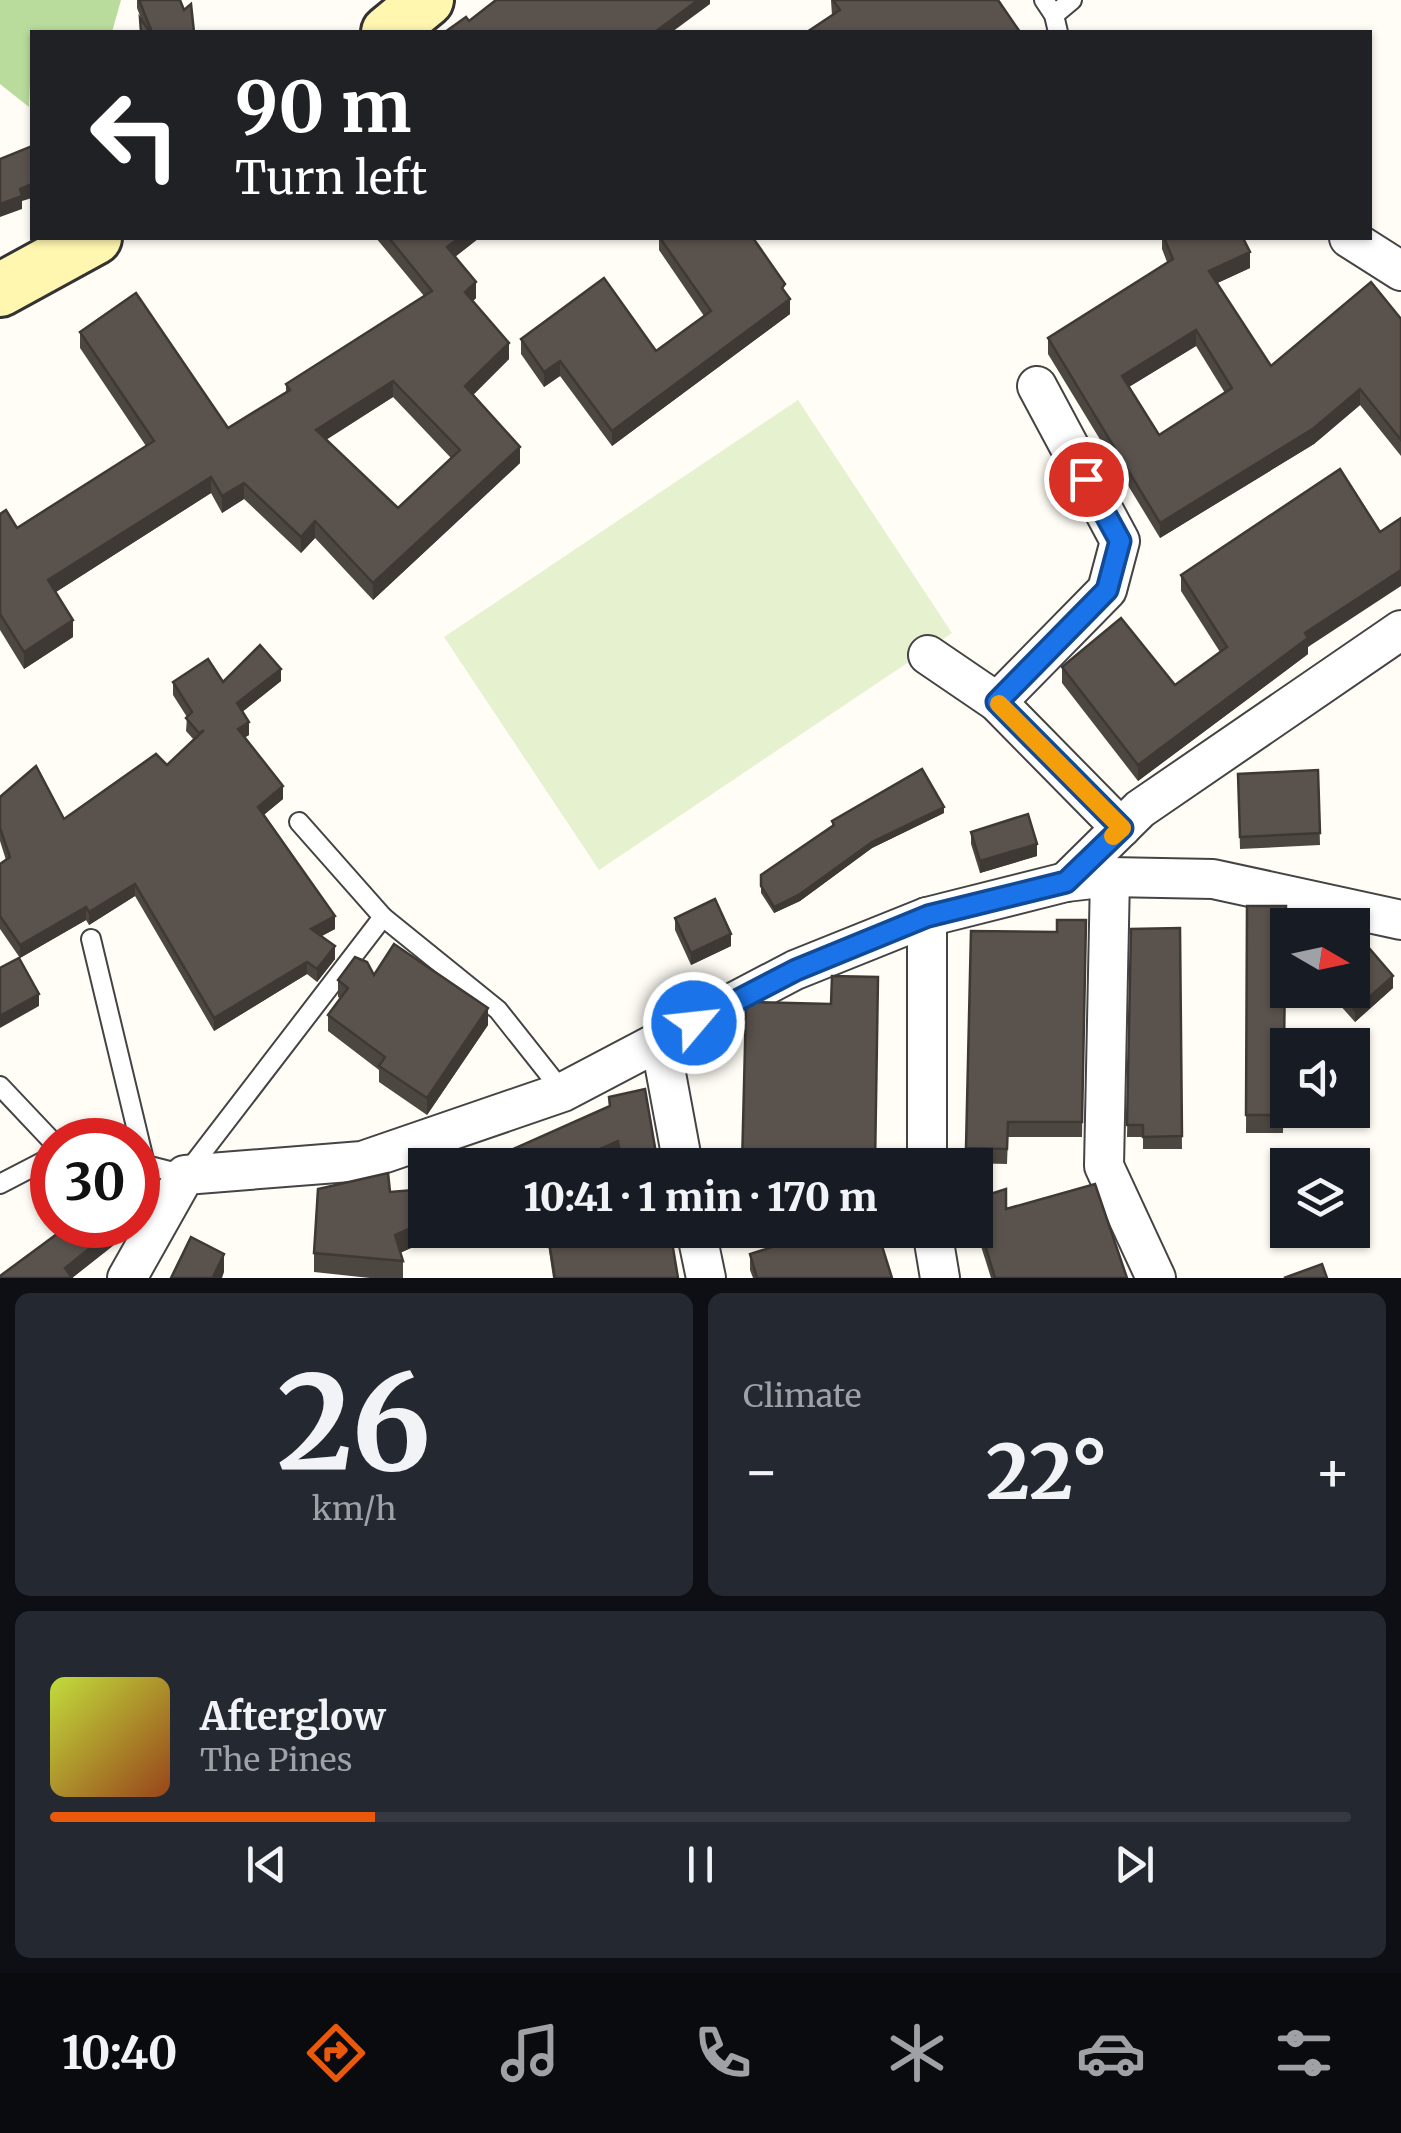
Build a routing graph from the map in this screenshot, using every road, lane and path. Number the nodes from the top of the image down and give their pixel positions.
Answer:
1 (427, 0) edge
2 (1072, 0) edge
3 (1052, 16) edge
4 (390, 30) edge
5 (91, 240) edge
6 (1352, 240) edge
7 (1401, 272) edge
8 (0, 290) edge
9 (1037, 386) dead end
10 (1401, 630) edge
11 (928, 656) dead end
12 (997, 702) junction
13 (299, 822) dead end
14 (1122, 828) junction
15 (1110, 876) junction
16 (1066, 882) junction
17 (382, 916) junction
18 (928, 916) junction
19 (1401, 920) edge
20 (91, 939) dead end
21 (660, 1041) junction
22 (0, 1086) edge
23 (563, 1092) junction
24 (30, 1118) edge
25 (131, 1118) edge
26 (681, 1148) edge
27 (927, 1148) edge
28 (30, 1168) edge
29 (160, 1169) edge
30 (185, 1175) junction
31 (0, 1184) edge
32 (700, 1248) edge
33 (935, 1248) edge
34 (127, 1278) edge
35 (706, 1278) edge
36 (940, 1278) edge
37 (1156, 1278) edge

1 - 4 street
2 - 3 lane
5 - 8 street
6 - 7 street
9 - 12 street
10 - 14 street
11 - 12 street
12 - 14 street
13 - 17 lane
14 - 16 street
15 - 16 street
15 - 19 street
15 - 37 street
16 - 18 street
17 - 23 lane
17 - 30 lane
18 - 21 street
18 - 27 street
20 - 25 lane
21 - 23 street
21 - 26 street
22 - 24 lane
23 - 30 street
28 - 31 lane
29 - 30 lane
30 - 34 street
32 - 35 street
33 - 36 street

